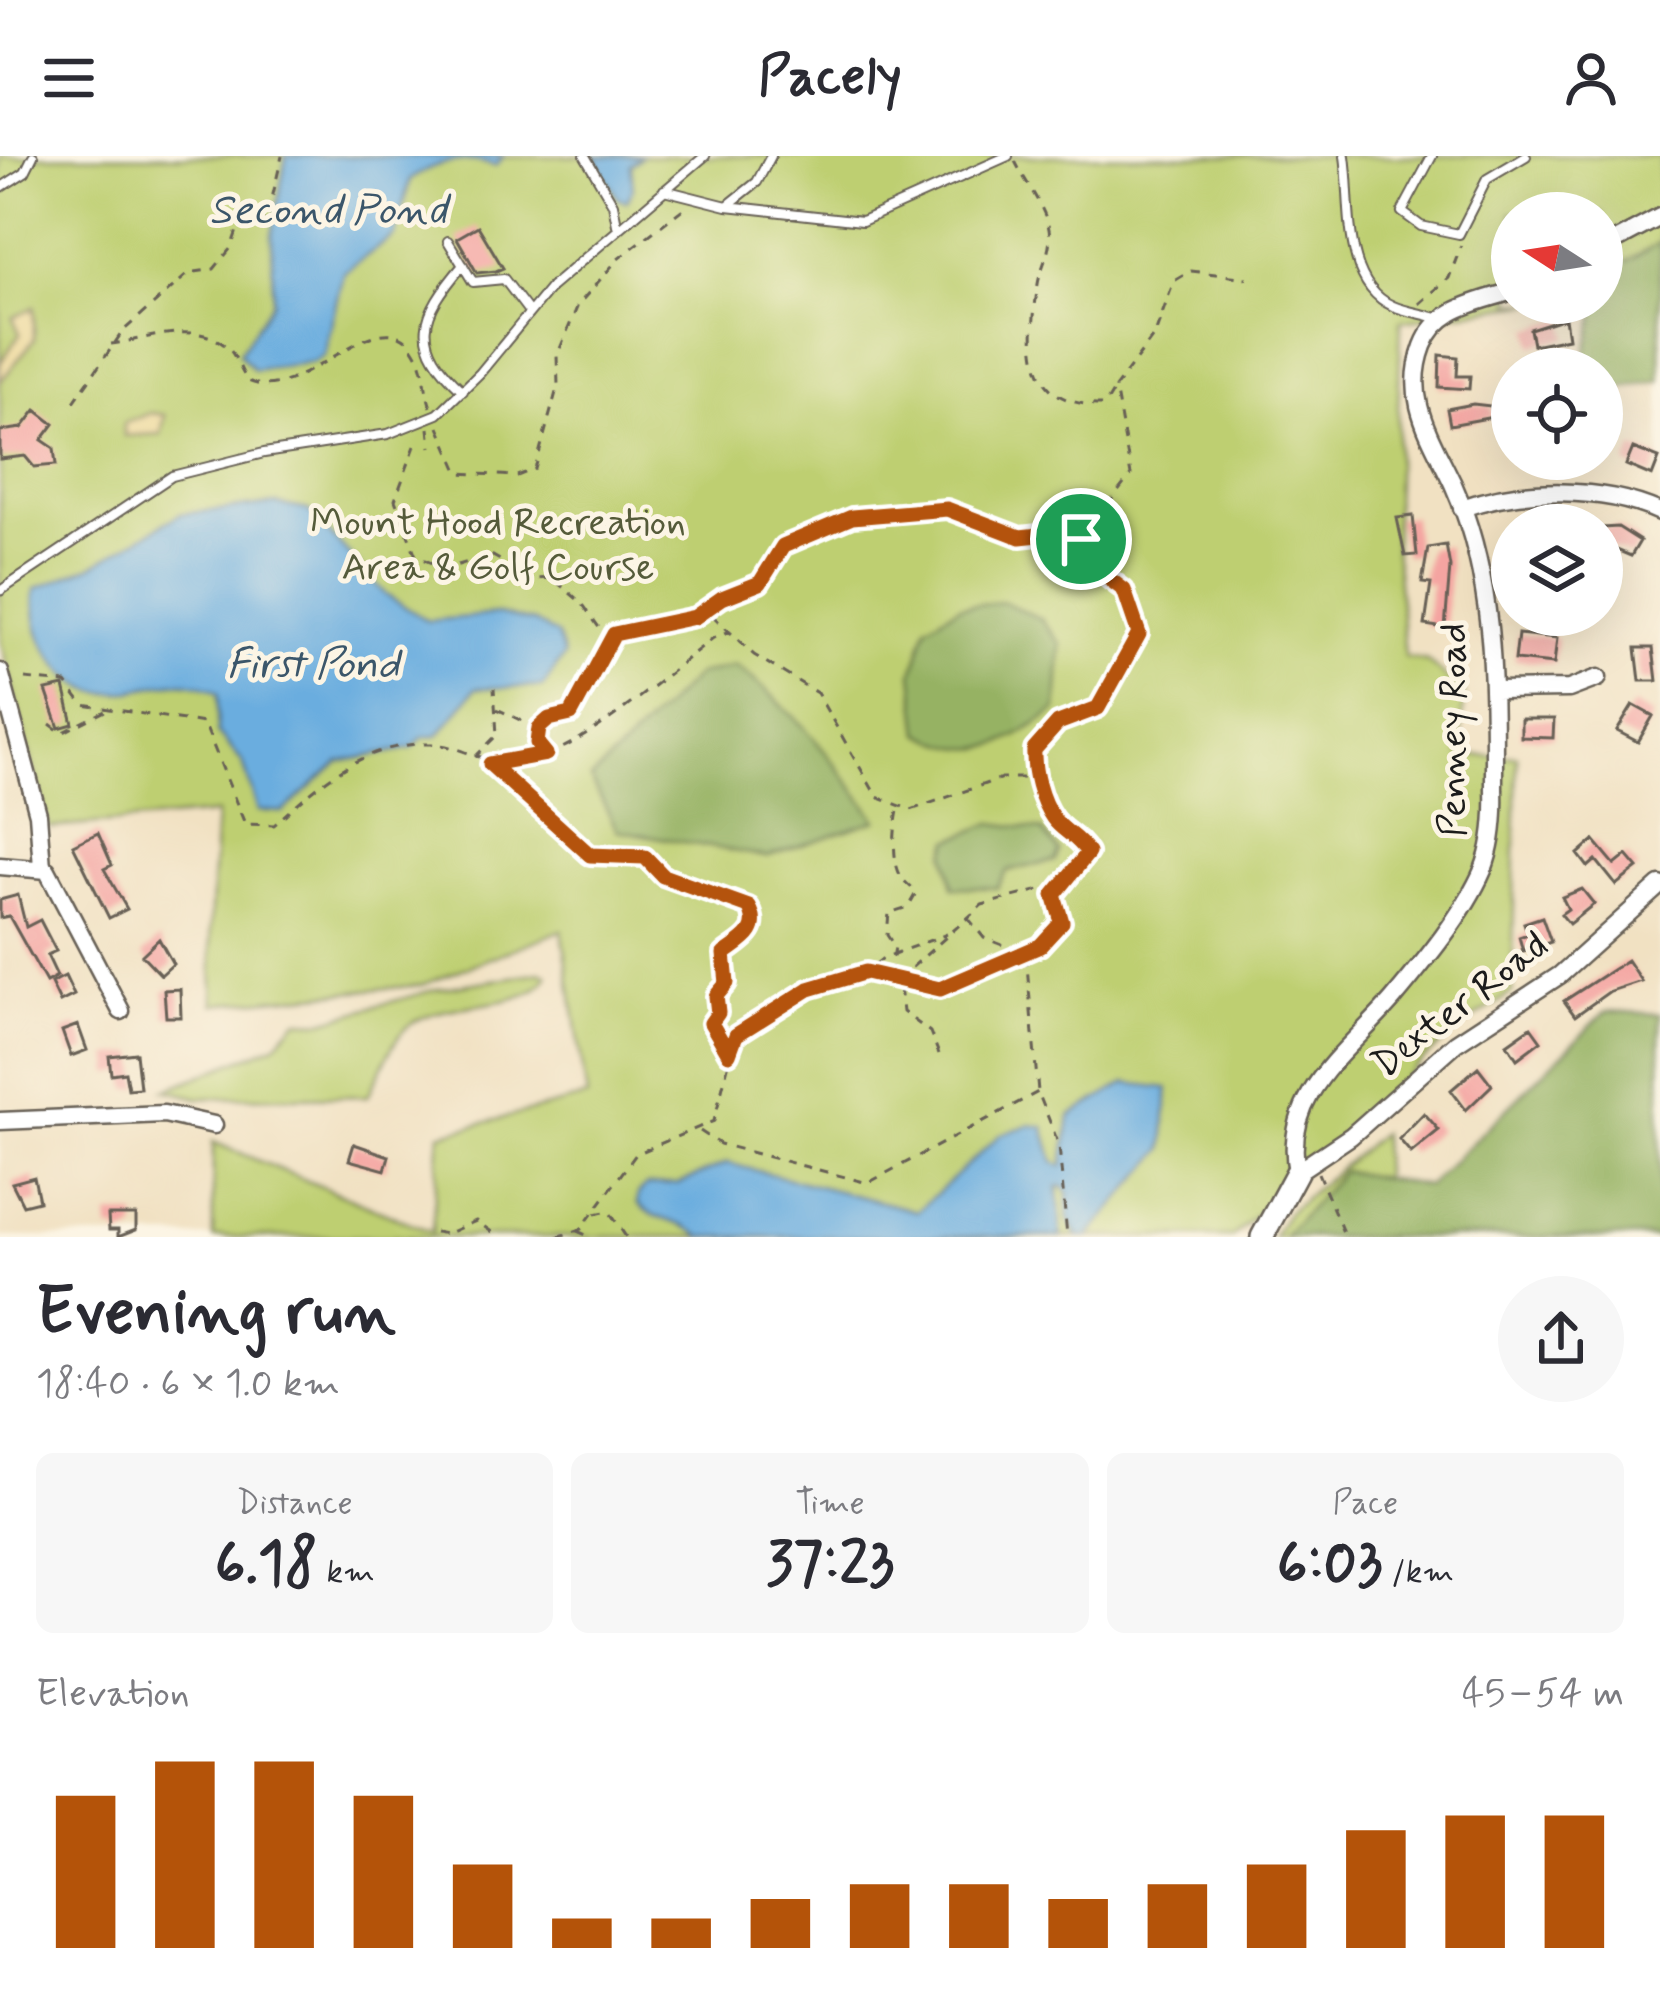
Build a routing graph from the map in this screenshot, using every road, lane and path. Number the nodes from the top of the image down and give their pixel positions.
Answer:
1 (33, 156) edge
2 (282, 156) edge
3 (585, 156) edge
4 (705, 156) edge
5 (771, 156) edge
6 (1010, 156) edge
7 (1345, 156) edge
8 (1432, 156) edge
9 (1526, 156) edge
10 (0, 188) edge
11 (664, 190) junction
12 (727, 206) junction
13 (1660, 217) edge
14 (617, 227) junction
15 (1462, 232) junction
16 (1623, 237) edge
17 (448, 241) dead end
18 (463, 265) junction
19 (1247, 278) dead end
20 (1491, 299) edge
21 (1406, 309) junction
22 (529, 312) junction
23 (1441, 319) junction
24 (1115, 388) junction
25 (463, 392) junction
26 (74, 402) dead end
27 (428, 427) dead end
28 (415, 446) dead end
29 (431, 447) dead end
30 (1462, 508) junction
31 (1660, 512) edge
32 (1081, 539) junction
33 (0, 591) edge
34 (695, 617) junction
35 (732, 631) junction
36 (614, 634) junction
37 (0, 674) edge
38 (1598, 678) dead end
39 (25, 679) dead end
40 (494, 688) dead end
41 (1493, 690) junction
42 (495, 708) junction
43 (106, 710) junction
44 (50, 724) dead end
45 (539, 728) junction
46 (546, 754) junction
47 (474, 758) junction
48 (490, 764) junction
49 (1037, 778) junction
50 (899, 806) junction
51 (0, 866) edge
52 (43, 867) junction
53 (1059, 885) junction
54 (1660, 885) edge
55 (966, 916) junction
56 (947, 934) junction
57 (893, 954) junction
58 (1026, 954) junction
59 (866, 972) junction
60 (890, 977) junction
61 (899, 979) junction
62 (121, 1011) dead end
63 (729, 1054) junction
64 (939, 1054) dead end
65 (1038, 1092) junction
66 (0, 1121) edge
67 (214, 1125) dead end
68 (698, 1129) junction
69 (1303, 1169) junction
70 (592, 1216) junction
71 (577, 1231) junction
72 (435, 1232) dead end
73 (499, 1237) edge
74 (557, 1237) edge
75 (591, 1237) edge
76 (626, 1237) edge
77 (1067, 1237) edge
78 (1262, 1237) edge
79 (1345, 1237) edge

1 - 10 lane
2 - 26 path
3 - 14 lane
4 - 11 lane
5 - 12 lane
6 - 12 lane
6 - 24 path
7 - 21 lane
8 - 15 lane
9 - 15 lane
11 - 12 lane
11 - 14 lane
13 - 16 street
14 - 22 lane
15 - 21 path
17 - 18 lane
18 - 22 lane
18 - 25 lane
19 - 24 path
20 - 23 street
21 - 23 lane
22 - 25 lane
23 - 30 street, Penney Road
24 - 32 path
25 - 33 lane
27 - 29 path
28 - 36 path
30 - 31 street
30 - 41 street, Penney Road
32 - 34 path
32 - 49 path
34 - 35 path
34 - 36 path
35 - 46 path
35 - 50 path
36 - 45 path
37 - 52 street
38 - 41 street
39 - 43 path
40 - 42 path
41 - 69 street, Penney Road
42 - 45 path
42 - 47 path
43 - 44 path
43 - 47 path
45 - 46 path
46 - 48 path
47 - 48 path
48 - 63 path
49 - 50 path
49 - 53 path
50 - 57 path
51 - 52 street
52 - 62 street
53 - 55 path
53 - 58 path
54 - 69 street, Dexter Road
55 - 56 path
55 - 58 path
56 - 57 path
56 - 61 path
57 - 59 path
57 - 60 path
58 - 61 path
58 - 65 path
59 - 60 path
59 - 63 path
60 - 61 path
61 - 64 path
63 - 68 path
65 - 68 path
65 - 77 path
66 - 67 street
68 - 70 path
69 - 78 street
69 - 79 path
70 - 71 path
70 - 76 path
71 - 74 path
71 - 75 path
72 - 73 path

